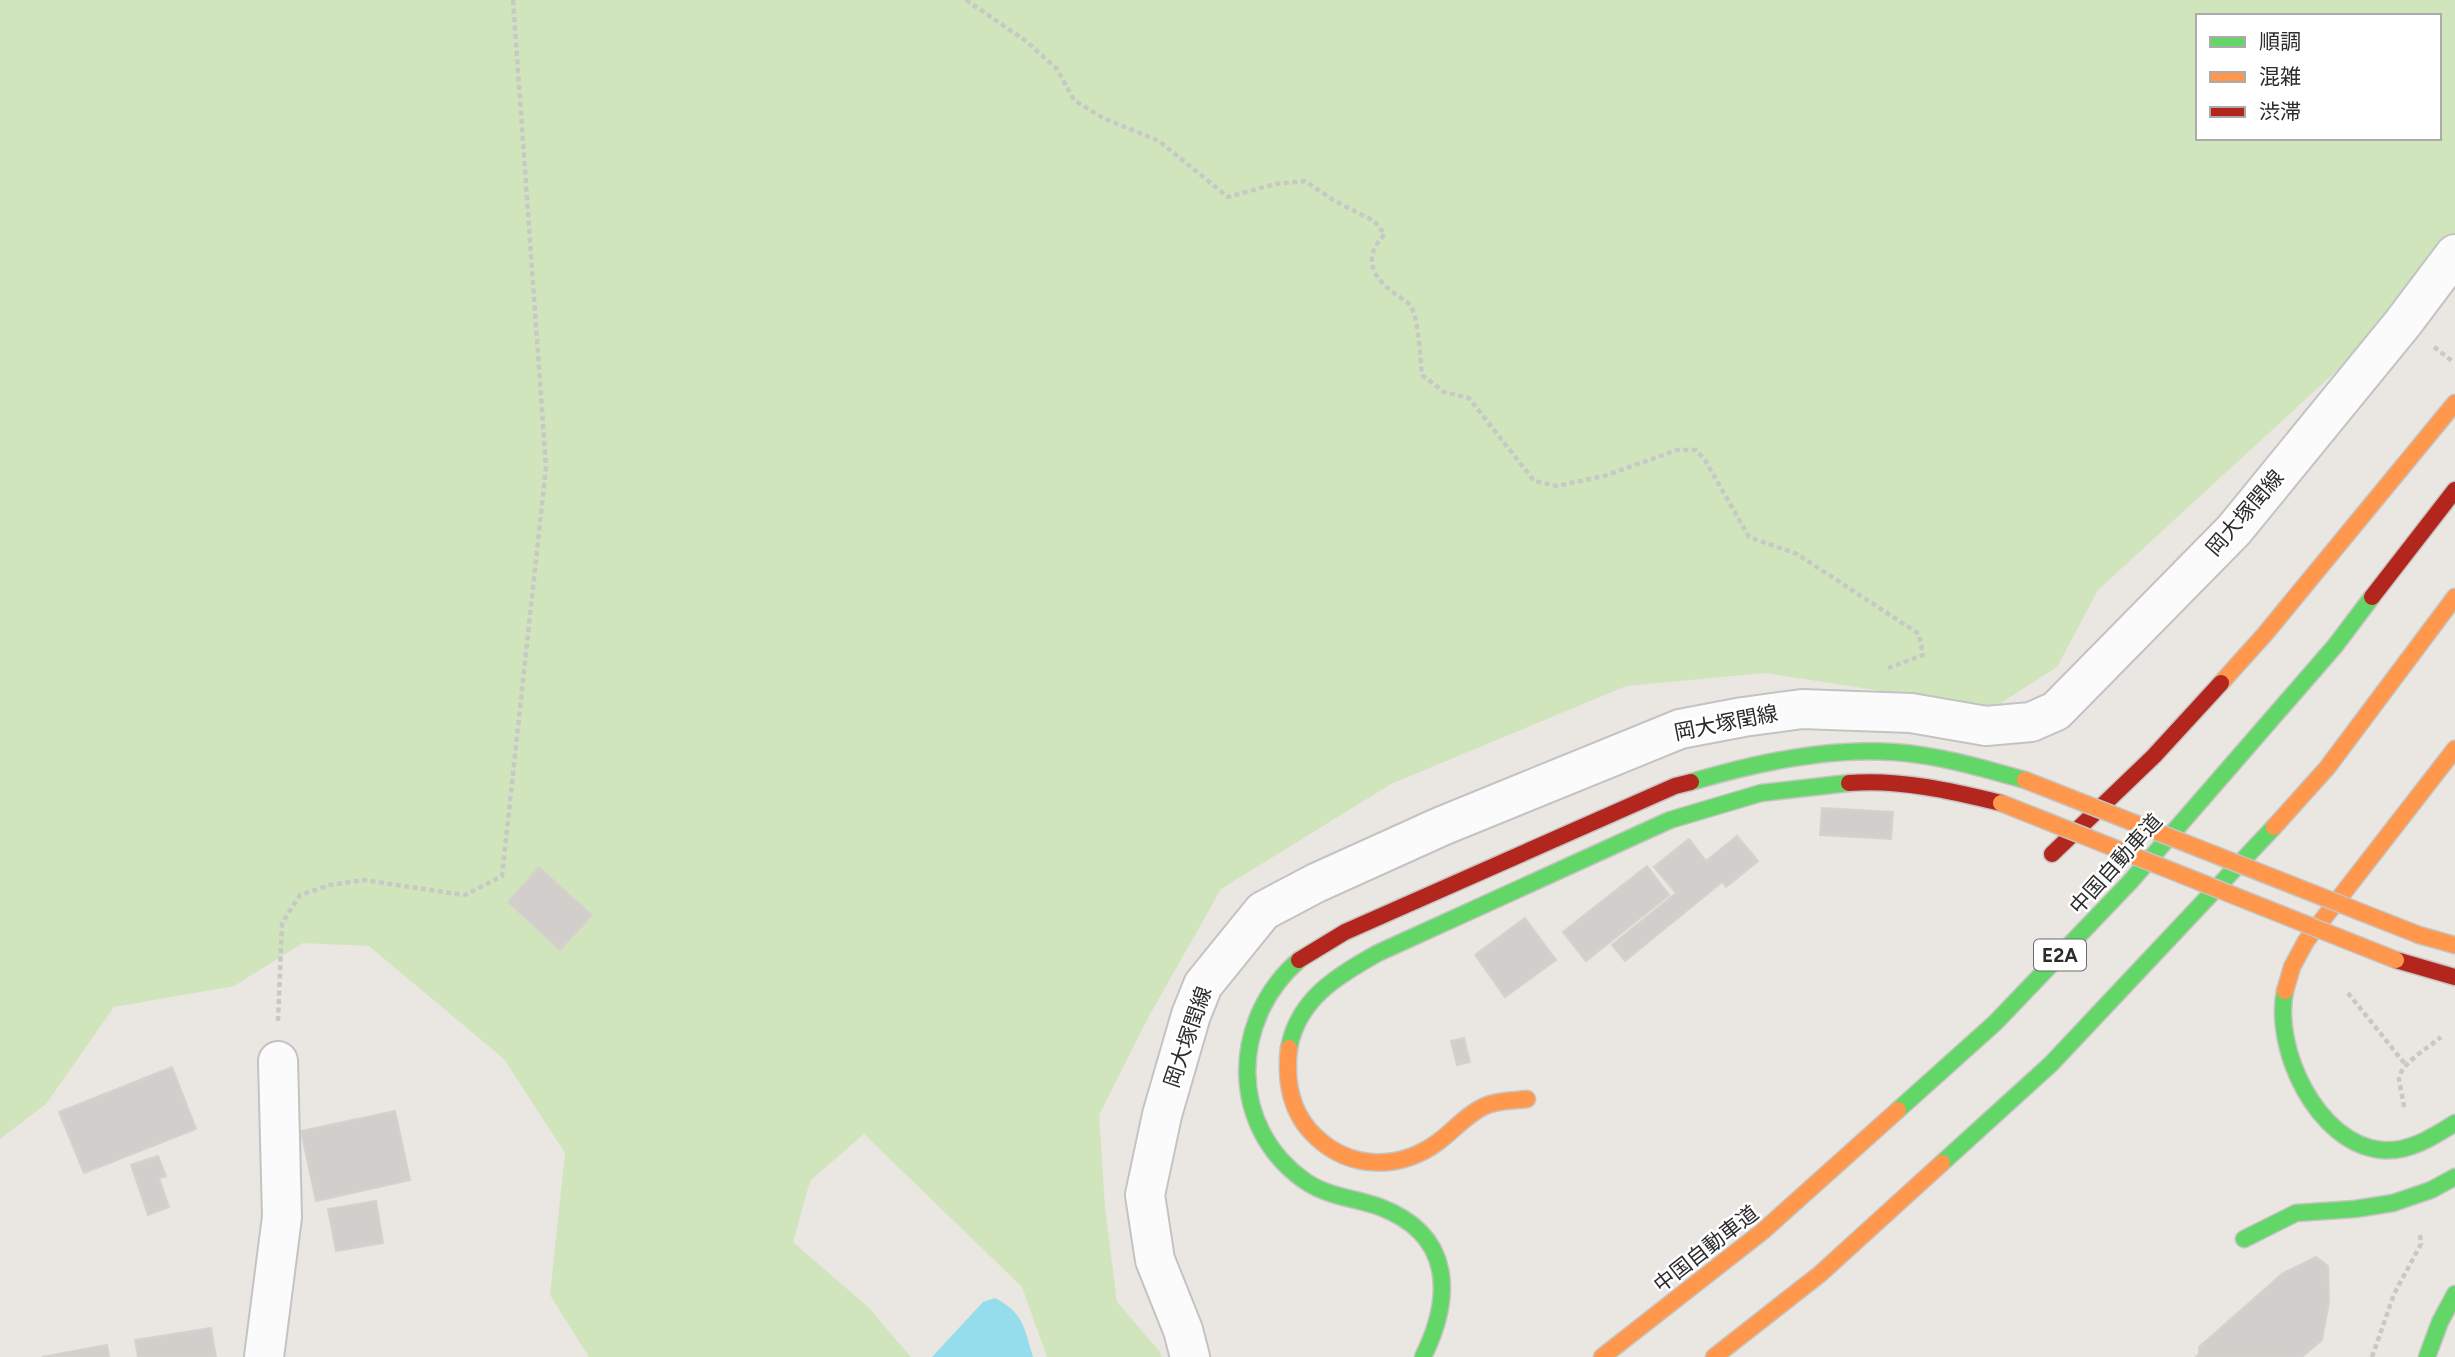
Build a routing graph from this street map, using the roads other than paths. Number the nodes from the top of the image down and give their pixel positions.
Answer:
1 (2455, 254) edge
2 (2455, 403) edge
3 (2455, 489) edge
4 (2455, 597) edge
5 (2455, 749) edge
6 (2052, 854) dead end
7 (2455, 945) edge
8 (2455, 977) edge
9 (278, 1061) road end
10 (1527, 1099) dead end
11 (2455, 1123) edge
12 (2455, 1177) edge
13 (2244, 1239) dead end
14 (2455, 1294) edge
15 (264, 1357) edge
16 (1190, 1357) edge
17 (1423, 1357) edge
18 (1602, 1357) edge
19 (1714, 1357) edge
20 (2427, 1357) edge

1 - 16 street, 岡大塚閏線
2 - 6 highway
3 - 18 highway, 中国自動車道 / E2A
4 - 19 highway
5 - 11 highway
7 - 17 highway, bridge
8 - 10 highway, bridge
9 - 15 street
12 - 13 highway
14 - 20 highway

